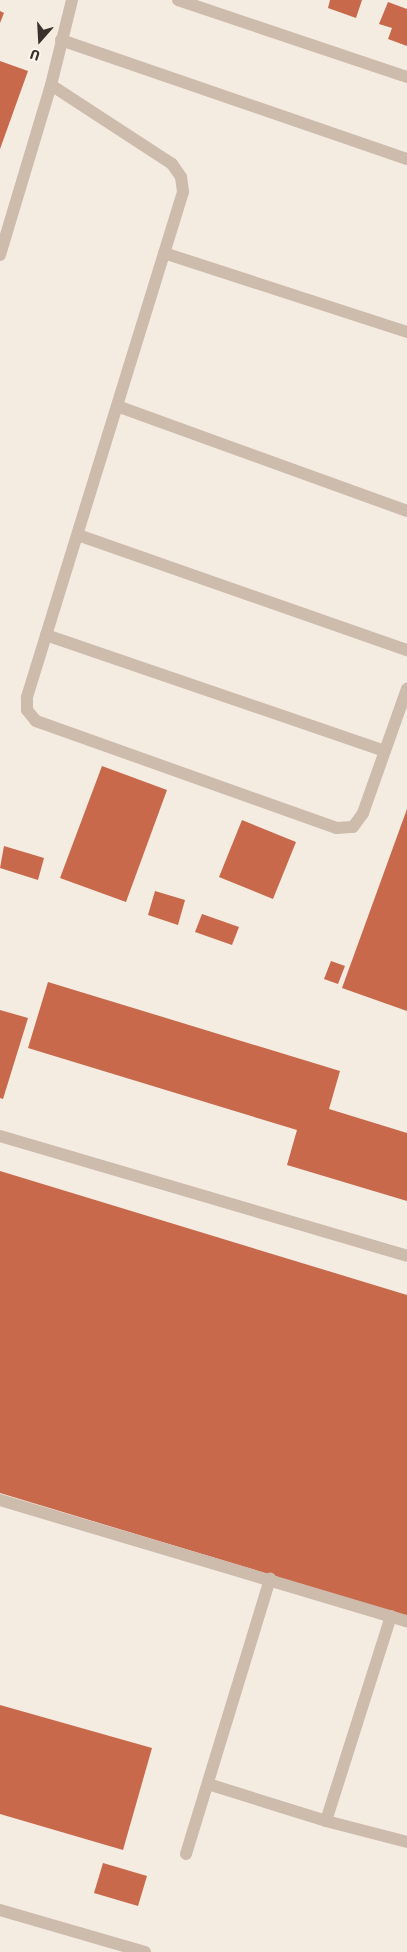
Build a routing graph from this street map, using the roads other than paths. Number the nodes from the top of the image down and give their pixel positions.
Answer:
1 (72, 0) edge
2 (178, 0) edge
3 (61, 40) junction
4 (407, 77) edge
5 (51, 85) junction
6 (407, 159) edge
7 (164, 253) junction
8 (0, 255) edge
9 (407, 332) edge
10 (117, 406) junction
11 (407, 511) edge
12 (78, 535) junction
13 (46, 635) junction
14 (407, 650) edge
15 (407, 689) edge
16 (386, 751) junction
17 (0, 1136) edge
18 (407, 1256) edge
19 (0, 1500) edge
20 (270, 1580) junction
21 (391, 1616) junction
22 (407, 1620) edge
23 (208, 1784) junction
24 (326, 1821) junction
25 (407, 1842) edge
26 (186, 1854) dead end
27 (0, 1910) edge
28 (145, 1952) edge

1 - 3 lane
2 - 4 lane
3 - 5 lane
3 - 6 lane
5 - 7 lane
5 - 8 lane
7 - 9 lane
7 - 10 lane
10 - 11 lane
10 - 12 lane
12 - 13 lane
12 - 14 lane
13 - 16 lane
13 - 16 lane
15 - 16 lane
17 - 18 lane
19 - 20 lane
20 - 21 lane
20 - 23 lane
21 - 22 lane
21 - 24 lane
23 - 24 lane
23 - 26 lane
24 - 25 lane
27 - 28 lane

